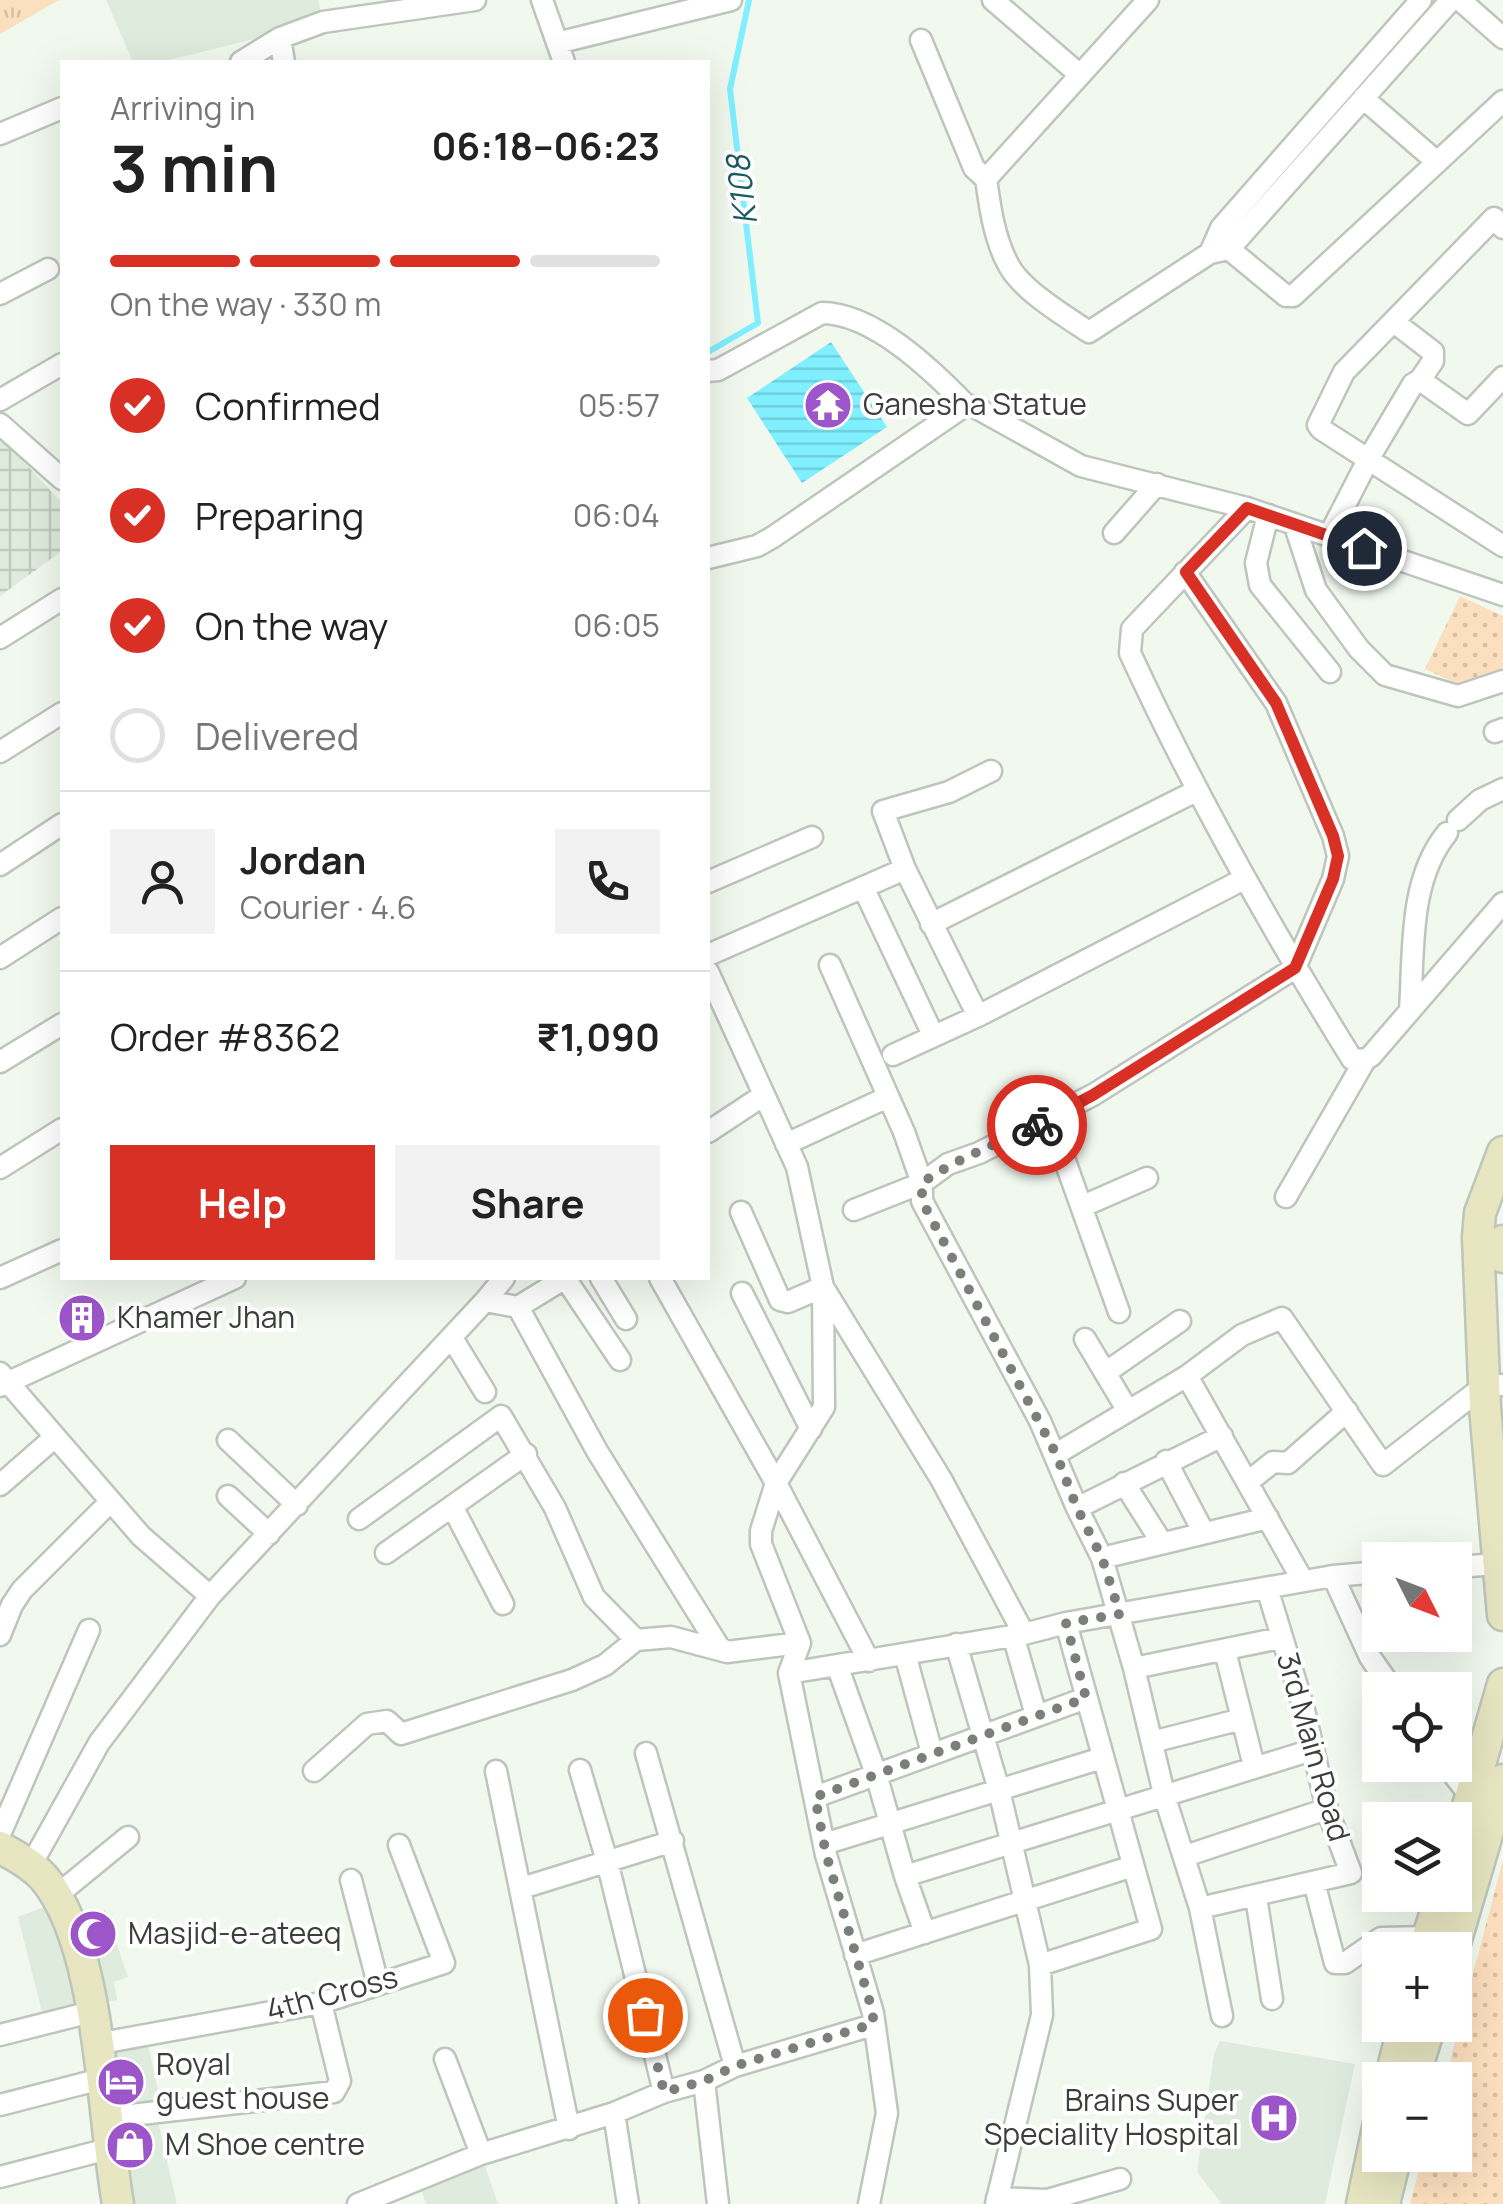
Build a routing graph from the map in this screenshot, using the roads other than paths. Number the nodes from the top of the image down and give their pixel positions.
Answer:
1 (475, 0) edge
2 (542, 0) edge
3 (731, 0) edge
4 (994, 0) edge
5 (1148, 0) edge
6 (1421, 0) edge
7 (1451, 0) edge
8 (1460, 0) edge
9 (280, 38) junction
10 (1503, 38) edge
11 (921, 40) dead end
12 (561, 53) edge
13 (244, 60) edge
14 (284, 60) edge
15 (1080, 75) junction
16 (1364, 98) junction
17 (1503, 100) edge
18 (60, 109) edge
19 (0, 134) edge
20 (1437, 162) junction
21 (986, 179) junction
22 (1503, 228) edge
23 (1219, 251) junction
24 (48, 269) dead end
25 (0, 294) edge
26 (1394, 322) junction
27 (60, 365) edge
28 (710, 372) edge
29 (1503, 377) edge
30 (1420, 380) junction
31 (0, 400) edge
32 (966, 405) junction
33 (0, 424) edge
34 (1369, 458) junction
35 (60, 477) edge
36 (1157, 484) junction
37 (1247, 508) junction
38 (1268, 516) junction
39 (1295, 526) junction
40 (1114, 533) dead end
41 (1330, 536) junction
42 (1503, 546) edge
43 (710, 558) edge
44 (1186, 572) junction
45 (1503, 595) edge
46 (60, 600) edge
47 (0, 638) edge
48 (1330, 672) dead end
49 (1503, 682) edge
50 (60, 714) edge
51 (0, 752) edge
52 (991, 770) dead end
53 (1503, 788) edge
54 (1196, 791) junction
55 (60, 825) edge
56 (812, 837) dead end
57 (0, 864) edge
58 (905, 869) junction
59 (1244, 879) junction
60 (710, 881) edge
61 (863, 887) junction
62 (1503, 904) edge
63 (60, 919) edge
64 (931, 924) junction
65 (710, 954) edge
66 (0, 958) edge
67 (830, 965) dead end
68 (1295, 968) junction
69 (710, 976) edge
70 (1410, 1010) junction
71 (976, 1012) dead end
72 (60, 1025) edge
73 (933, 1036) dead end
74 (893, 1055) dead end
75 (1365, 1060) junction
76 (0, 1062) edge
77 (764, 1096) junction
78 (888, 1097) junction
79 (1050, 1119) junction
80 (60, 1130) edge
81 (710, 1131) edge
82 (786, 1144) junction
83 (1503, 1152) edge
84 (0, 1168) edge
85 (1147, 1178) dead end
86 (922, 1183) junction
87 (1286, 1197) dead end
88 (1082, 1206) junction
89 (854, 1210) dead end
90 (741, 1212) dead end
91 (1503, 1241) edge
92 (60, 1251) edge
93 (1503, 1258) edge
94 (0, 1278) edge
95 (230, 1280) edge
96 (502, 1280) edge
97 (562, 1280) edge
98 (566, 1280) edge
99 (602, 1280) edge
100 (661, 1280) edge
101 (823, 1287) junction
102 (742, 1293) dead end
103 (486, 1301) junction
104 (518, 1307) junction
105 (1119, 1312) dead end
106 (626, 1319) dead end
107 (1180, 1322) dead end
108 (452, 1338) junction
109 (1085, 1339) dead end
110 (620, 1360) dead end
111 (1105, 1372) junction
112 (1187, 1376) junction
113 (3, 1380) edge
114 (1494, 1385) edge
115 (485, 1392) dead end
116 (1128, 1411) junction
117 (1347, 1412) junction
118 (810, 1429) junction
119 (1222, 1436) junction
120 (55, 1438) junction
121 (228, 1440) dead end
122 (526, 1454) junction
123 (1056, 1454) junction
124 (1166, 1462) junction
125 (1248, 1482) junction
126 (776, 1483) junction
127 (1124, 1484) junction
128 (0, 1485) edge
129 (228, 1496) dead end
130 (111, 1501) junction
131 (297, 1505) junction
132 (452, 1506) junction
133 (1077, 1508) junction
134 (359, 1518) dead end
135 (1268, 1518) junction
136 (1204, 1533) junction
137 (269, 1534) junction
138 (1162, 1543) junction
139 (386, 1552) dead end
140 (1102, 1558) junction
141 (1498, 1564) junction
142 (1472, 1566) edge
143 (1362, 1574) edge
144 (1332, 1576) junction
145 (1303, 1581) junction
146 (1267, 1588) junction
147 (210, 1596) junction
148 (503, 1604) dead end
149 (1120, 1614) junction
150 (1503, 1615) edge
151 (1066, 1623) junction
152 (89, 1630) dead end
153 (1018, 1635) junction
154 (0, 1636) edge
155 (1280, 1638) junction
156 (636, 1640) junction
157 (800, 1643) junction
158 (956, 1644) junction
159 (1224, 1651) junction
160 (727, 1652) junction
161 (905, 1654) junction
162 (869, 1661) junction
163 (837, 1665) junction
164 (1134, 1668) junction
165 (1380, 1672) edge
166 (789, 1673) junction
167 (1503, 1684) edge
168 (1086, 1698) junction
169 (1036, 1715) junction
170 (1242, 1719) junction
171 (982, 1734) junction
172 (1152, 1742) junction
173 (1312, 1750) junction
174 (646, 1753) dead end
175 (932, 1753) junction
176 (1102, 1758) junction
177 (1254, 1766) junction
178 (580, 1770) dead end
179 (314, 1771) dead end
180 (496, 1771) dead end
181 (876, 1774) junction
182 (1503, 1780) edge
183 (1461, 1782) edge
184 (999, 1790) junction
185 (815, 1797) junction
186 (1164, 1798) junction
187 (1483, 1806) junction
188 (1328, 1809) junction
189 (1116, 1810) junction
190 (890, 1823) junction
191 (1472, 1824) edge
192 (0, 1834) edge
193 (128, 1836) dead end
194 (673, 1841) junction
195 (1010, 1842) junction
196 (824, 1844) junction
197 (400, 1845) dead end
198 (0, 1848) edge
199 (1184, 1856) junction
200 (607, 1861) junction
201 (31, 1865) junction
202 (1132, 1866) junction
203 (905, 1876) junction
204 (352, 1880) dead end
205 (1314, 1882) junction
206 (522, 1888) junction
207 (56, 1896) junction
208 (1256, 1896) junction
209 (1025, 1899) junction
210 (1200, 1908) junction
211 (1440, 1932) edge
212 (925, 1933) junction
213 (1362, 1951) edge
214 (855, 1955) junction
215 (1040, 1965) junction
216 (378, 1984) junction
217 (1272, 2000) dead end
218 (321, 2003) junction
219 (91, 2012) junction
220 (1222, 2016) dead end
221 (873, 2024) junction
222 (0, 2035) edge
223 (96, 2044) junction
224 (445, 2059) dead end
225 (735, 2066) junction
226 (102, 2079) junction
227 (704, 2081) junction
228 (664, 2092) junction
229 (0, 2105) edge
230 (614, 2113) junction
231 (106, 2118) junction
232 (569, 2129) junction
233 (108, 2150) junction
234 (480, 2154) junction
235 (1369, 2172) edge
236 (1392, 2172) edge
237 (0, 2177) edge
238 (1120, 2179) dead end
239 (997, 2201) edge
240 (118, 2204) edge
241 (358, 2204) edge
242 (628, 2204) edge
243 (718, 2204) edge
244 (870, 2204) edge
245 (1362, 2204) edge
246 (1384, 2204) edge

1 - 9 street
2 - 12 street
3 - 12 street
4 - 15 street
5 - 15 street
6 - 23 street
7 - 16 street
8 - 10 street
9 - 13 street
9 - 14 street
11 - 21 street
15 - 21 street
16 - 20 street
16 - 23 street
17 - 20 street
18 - 19 street
20 - 23 street
21 - 23 street
22 - 26 street
24 - 25 street
26 - 30 street
26 - 34 street
27 - 31 street
28 - 32 street
29 - 30 street
30 - 34 street
32 - 36 street
32 - 43 street
33 - 35 street
34 - 41 street
34 - 42 street
36 - 37 street
36 - 40 street
37 - 38 street
37 - 44 street
38 - 39 street
38 - 48 street
39 - 41 street
39 - 49 street
41 - 45 street
44 - 54 street
44 - 68 street
46 - 47 street
50 - 51 street
52 - 58 street
53 - 70 street
54 - 59 street
54 - 64 street
55 - 57 street
56 - 60 street
58 - 61 street
58 - 64 street
59 - 68 street
59 - 74 street
61 - 65 street
61 - 73 street
62 - 70 street
63 - 66 street
64 - 71 street
67 - 78 street
68 - 75 street
68 - 79 street
69 - 77 street
70 - 75 street
72 - 76 street
75 - 87 street
77 - 81 street
77 - 82 street
78 - 82 street
78 - 86 street
79 - 86 street
79 - 88 street
80 - 84 street
82 - 101 street
83 - 114 main road
85 - 88 street
86 - 89 street
86 - 123 street
88 - 105 street
90 - 101 street
91 - 93 main road
92 - 94 street
95 - 113 street
96 - 103 street
97 - 104 street
98 - 110 street
99 - 106 street
100 - 126 street
101 - 118 street
101 - 153 street
102 - 118 street
103 - 104 street
103 - 108 street
104 - 160 street
107 - 111 street
108 - 115 street
108 - 131 street
109 - 111 street
111 - 116 street
112 - 116 street
112 - 117 street
112 - 119 street
113 - 120 street
114 - 117 street
114 - 141 main road
116 - 123 street
117 - 125 street
118 - 126 street
119 - 124 street
119 - 125 street
120 - 128 street
120 - 130 street
121 - 131 street
122 - 132 street
122 - 134 street
122 - 156 street
123 - 133 street
124 - 127 street
124 - 136 street
125 - 135 street
126 - 157 street
126 - 162 street
127 - 133 street
127 - 138 street
129 - 137 street
130 - 147 street
130 - 154 street
131 - 137 street
132 - 139 street
132 - 148 street
133 - 140 street
135 - 136 street
135 - 145 street
136 - 138 street
137 - 147 street
138 - 140 street
140 - 149 street
141 - 142 street
141 - 150 main road
143 - 144 street
144 - 145 street
144 - 165 street
145 - 146 street
146 - 149 street
146 - 155 street, 3rd Main Road
147 - 201 street
149 - 151 street
149 - 164 street
151 - 153 street
151 - 168 street
152 - 192 street
153 - 158 street
153 - 169 street
155 - 159 street
155 - 173 street, 3rd Main Road
156 - 160 street
156 - 179 street
157 - 160 street
157 - 166 street
158 - 161 street
158 - 171 street
159 - 164 street
159 - 170 street
161 - 162 street
161 - 175 street
162 - 163 street
163 - 166 street
163 - 181 street
164 - 172 street
166 - 185 street
167 - 187 main road
168 - 169 street
168 - 176 street
169 - 171 street
170 - 172 street
170 - 177 street
171 - 175 street
171 - 184 street
172 - 186 street
173 - 177 street
173 - 188 street, 3rd Main Road
174 - 194 street
175 - 181 street
176 - 184 street
176 - 189 street
177 - 186 street
178 - 200 street
180 - 206 street
181 - 185 street
181 - 190 street
182 - 187 main road
183 - 187 street
184 - 190 street
184 - 195 street
185 - 196 street
186 - 189 street
186 - 199 street
187 - 191 main road
187 - 211 main road
188 - 199 street
188 - 205 street, 3rd Main Road
189 - 195 street
189 - 202 street
190 - 196 street
190 - 203 street
193 - 207 street
194 - 200 street
194 - 225 street
195 - 203 street
195 - 209 street
196 - 214 street
197 - 216 street, 4th Cross
198 - 201 main road
199 - 210 street
200 - 206 street
200 - 228 street
201 - 207 main road
202 - 209 street
202 - 215 street
203 - 212 street
204 - 216 street
205 - 208 street, 3rd Main Road
205 - 213 street
206 - 232 street
207 - 219 main road
208 - 210 street, 3rd Main Road
208 - 217 street
209 - 212 street
209 - 215 street
210 - 220 street
212 - 214 street
214 - 221 street
215 - 239 street
216 - 218 street, 4th Cross
218 - 223 street, 4th Cross
218 - 231 street
219 - 222 street
219 - 223 main road
221 - 225 street
221 - 244 street
223 - 226 main road
224 - 234 street
225 - 227 street
226 - 229 street
226 - 231 main road
227 - 228 street
227 - 243 street
228 - 230 street
230 - 232 street
230 - 242 street
231 - 233 main road
232 - 234 street
233 - 237 street
233 - 240 main road
234 - 241 street
235 - 245 main road
236 - 246 main road
238 - 239 street

